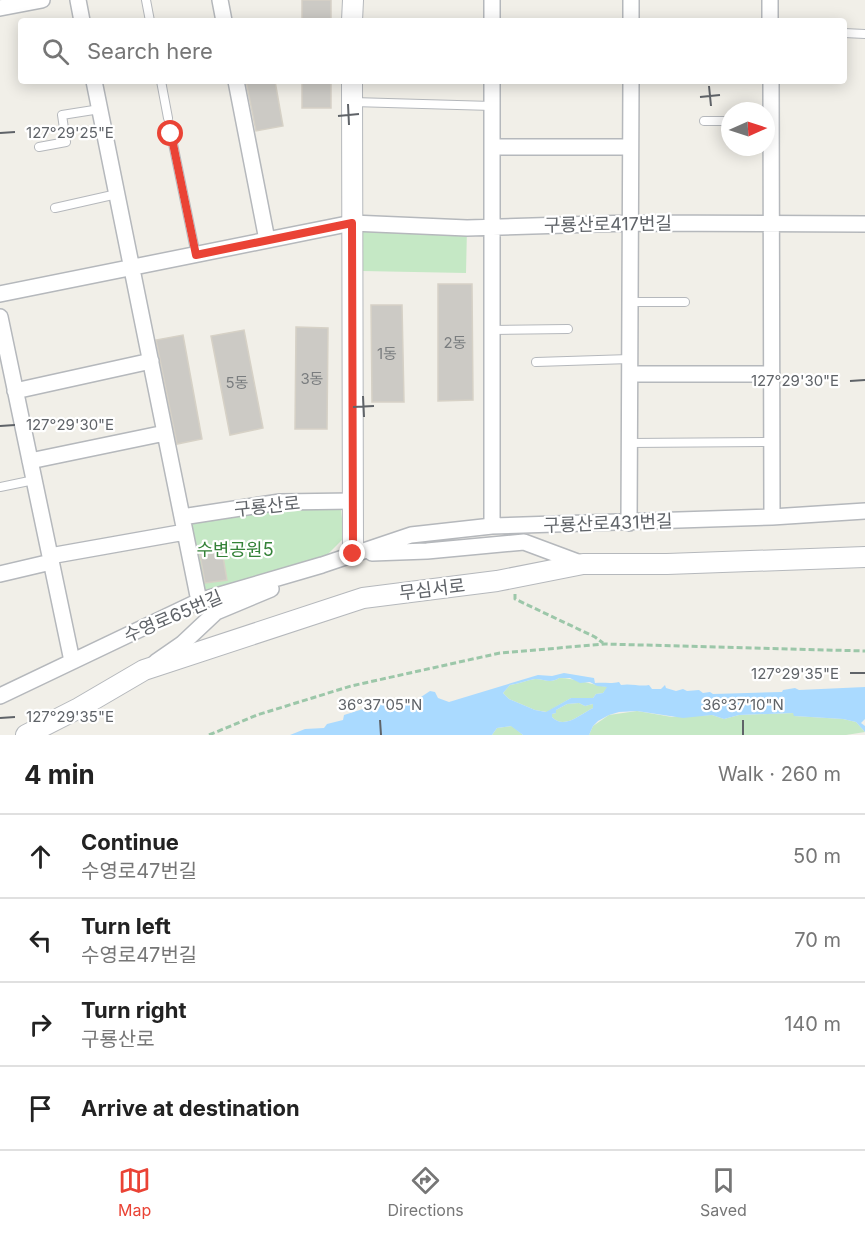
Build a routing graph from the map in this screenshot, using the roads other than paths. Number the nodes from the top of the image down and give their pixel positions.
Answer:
1 (42, 0) edge
2 (78, 0) edge
3 (146, 0) edge
4 (220, 0) edge
5 (352, 0) edge
6 (492, 0) edge
7 (631, 0) edge
8 (770, 0) edge
9 (0, 8) edge
10 (81, 18) edge
11 (149, 18) edge
12 (223, 18) edge
13 (352, 18) edge
14 (492, 18) edge
15 (631, 18) edge
16 (770, 18) edge
17 (847, 33) edge
18 (865, 34) edge
19 (95, 84) edge
20 (162, 84) edge
21 (352, 84) edge
22 (492, 84) edge
23 (631, 84) edge
24 (771, 84) edge
25 (237, 88) edge
26 (352, 102) junction
27 (770, 102) edge
28 (492, 106) junction
29 (100, 109) junction
30 (168, 118) dead end
31 (704, 121) dead end
32 (721, 121) edge
33 (171, 134) dead end
34 (39, 147) dead end
35 (492, 147) junction
36 (630, 147) junction
37 (770, 156) edge
38 (117, 195) junction
39 (55, 208) dead end
40 (352, 223) junction
41 (630, 223) junction
42 (772, 224) junction
43 (865, 224) edge
44 (492, 226) junction
45 (267, 240) junction
46 (196, 255) junction
47 (132, 268) junction
48 (0, 294) edge
49 (630, 302) junction
50 (685, 302) dead end
51 (0, 317) edge
52 (568, 328) dead end
53 (492, 330) junction
54 (151, 361) junction
55 (536, 362) dead end
56 (630, 366) junction
57 (772, 374) junction
58 (15, 391) junction
59 (165, 433) junction
60 (772, 442) junction
61 (630, 443) junction
62 (30, 461) junction
63 (34, 480) junction
64 (0, 487) edge
65 (353, 501) junction
66 (865, 511) edge
67 (772, 517) junction
68 (629, 523) junction
69 (184, 525) junction
70 (492, 526) junction
71 (353, 554) junction
72 (865, 556) edge
73 (50, 559) junction
74 (583, 564) junction
75 (0, 574) edge
76 (199, 601) junction
77 (72, 662) junction
78 (144, 670) junction
79 (0, 696) edge
80 (26, 735) edge

1 - 9 street
2 - 10 street
3 - 11 lane
4 - 12 street
5 - 13 street
6 - 14 street
7 - 15 street
8 - 16 street
17 - 18 lane
19 - 29 street
20 - 30 lane
21 - 26 street
22 - 28 street
23 - 36 street
24 - 27 street
25 - 45 street
26 - 28 lane
26 - 40 street
28 - 35 street
29 - 34 lane
29 - 38 street
31 - 32 lane
33 - 46 lane
35 - 36 street
35 - 44 street
36 - 41 street
37 - 42 street
38 - 39 lane
38 - 47 street
40 - 44 street, 구룡산로417번길
40 - 45 street, 구룡산로417번길
40 - 65 street
41 - 42 street, 구룡산로417번길
41 - 44 street, 구룡산로417번길
41 - 49 street
42 - 43 street, 구룡산로417번길
42 - 57 street
44 - 53 street
45 - 46 street, 구룡산로417번길
46 - 47 street, 구룡산로417번길
47 - 48 street, 구룡산로417번길
47 - 54 street
49 - 50 lane
49 - 56 street
51 - 58 street
52 - 53 lane
53 - 70 street
54 - 58 street
54 - 59 street
55 - 56 lane
56 - 57 street
56 - 61 street
57 - 60 street
58 - 62 street
59 - 62 street
59 - 69 street
60 - 61 lane
60 - 67 street
61 - 68 street
62 - 63 street
63 - 64 lane
63 - 73 street
65 - 69 street, 구룡산로
65 - 71 street
66 - 67 street, 구룡산로431번길
67 - 68 street, 구룡산로431번길
68 - 70 street, 구룡산로431번길
69 - 73 street, 구룡산로
69 - 76 street
70 - 71 street, 구룡산로431번길
71 - 74 street
71 - 76 street, 수영로65번길
71 - 78 street
72 - 74 street, 무심서로
73 - 75 street, 구룡산로
73 - 77 street
74 - 78 street, 무심서로
76 - 77 street, 수영로65번길
77 - 79 street, 수영로65번길
78 - 80 street, 무심서로

